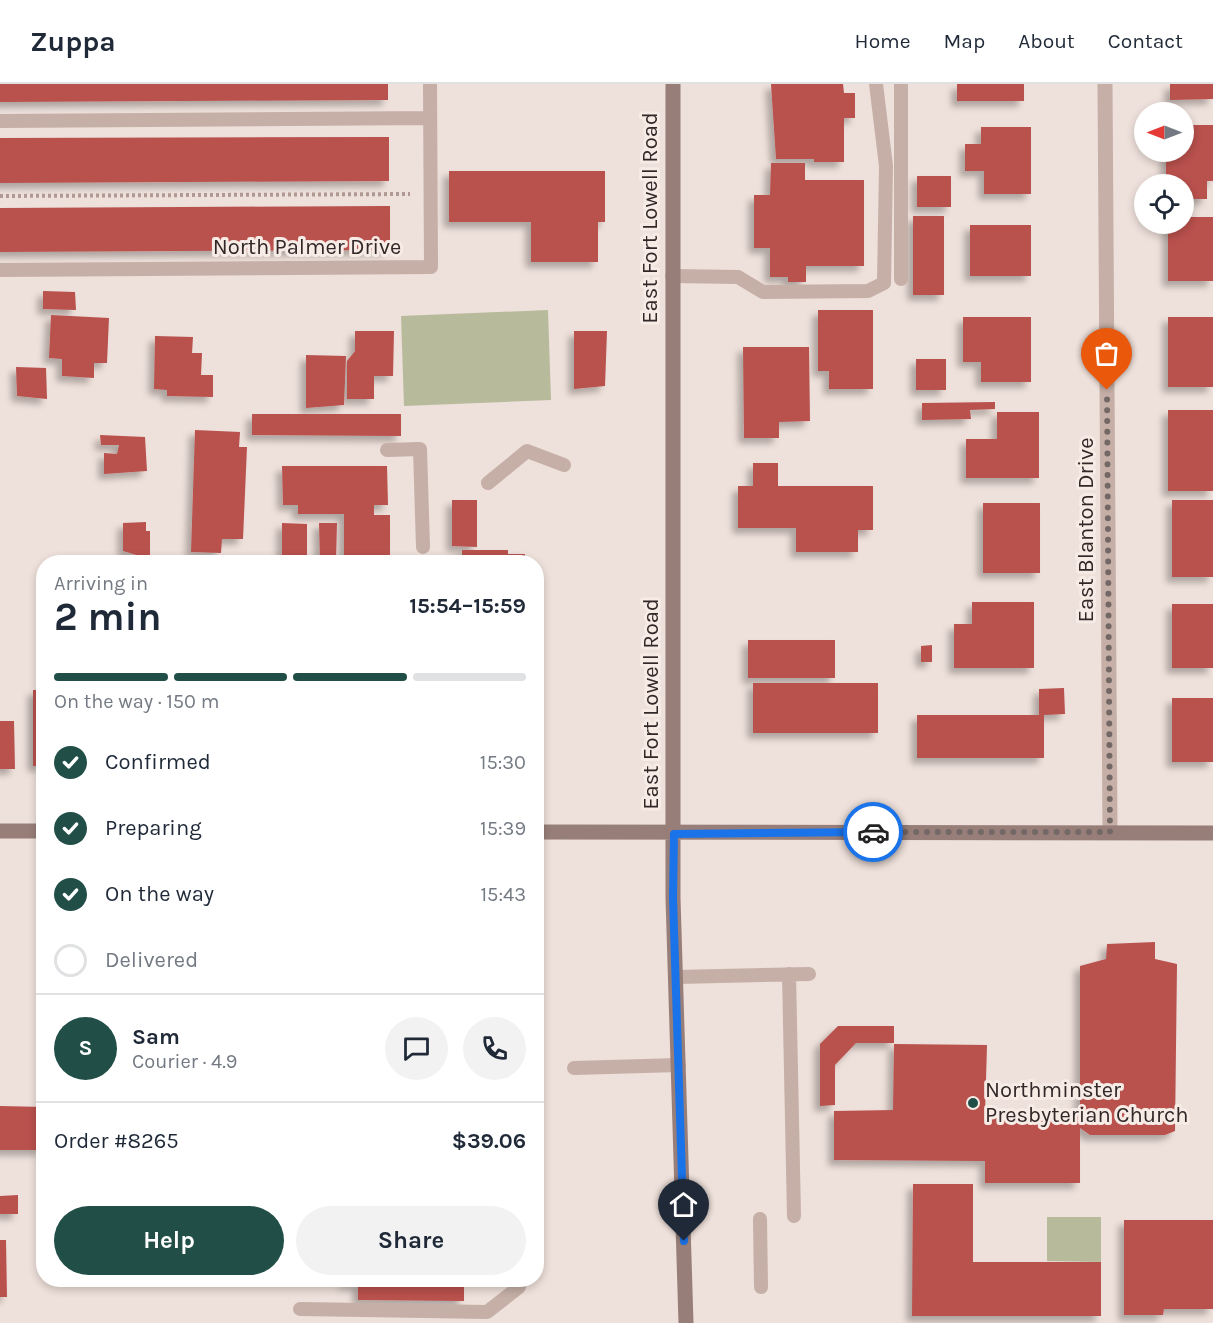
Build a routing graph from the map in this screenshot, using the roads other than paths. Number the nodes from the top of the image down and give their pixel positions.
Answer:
1 (430, 84) edge
2 (673, 84) edge
3 (876, 84) edge
4 (901, 84) edge
5 (1105, 84) edge
6 (430, 118) junction
7 (0, 121) edge
8 (0, 270) edge
9 (672, 276) junction
10 (901, 279) dead end
11 (387, 450) dead end
12 (564, 465) dead end
13 (488, 483) dead end
14 (423, 547) dead end
15 (0, 831) edge
16 (36, 831) edge
17 (544, 832) edge
18 (1110, 832) junction
19 (1213, 833) edge
20 (674, 834) junction
21 (789, 974) junction
22 (810, 974) dead end
23 (676, 977) junction
24 (679, 1065) junction
25 (574, 1068) dead end
26 (794, 1216) dead end
27 (760, 1219) dead end
28 (519, 1287) dead end
29 (761, 1287) dead end
30 (300, 1309) dead end
31 (686, 1323) edge

1 - 6 lane, North Palmer Drive
2 - 9 main road, East Fort Lowell Road
3 - 9 lane
4 - 10 lane
5 - 18 street, East Blanton Drive
6 - 7 lane
6 - 8 lane, North Palmer Drive
9 - 20 main road, East Fort Lowell Road
11 - 14 lane
12 - 13 lane
15 - 16 main road
17 - 20 main road
18 - 19 main road
18 - 20 main road
20 - 23 main road, East Fort Lowell Road
21 - 22 lane
21 - 23 lane
21 - 26 lane
23 - 24 main road, East Fort Lowell Road
24 - 25 lane
24 - 31 main road, East Fort Lowell Road
27 - 29 lane
28 - 30 lane

